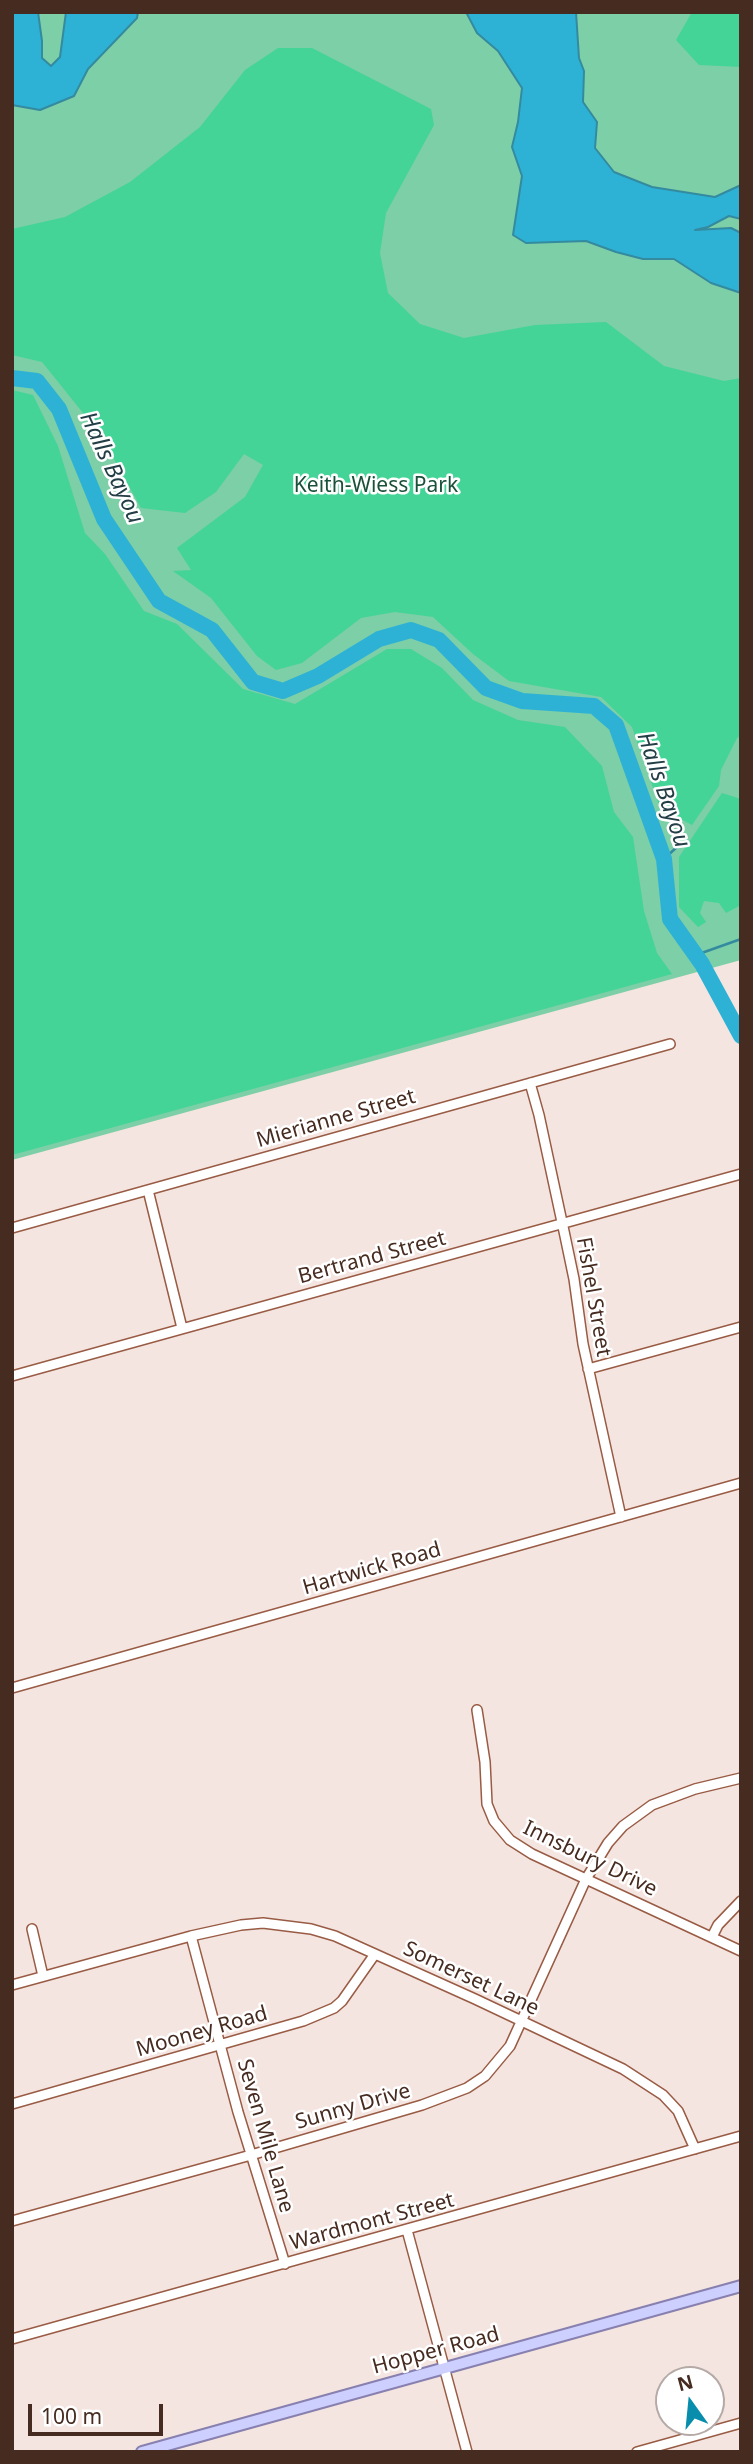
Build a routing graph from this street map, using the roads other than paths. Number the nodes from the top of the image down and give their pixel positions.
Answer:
1 (670, 1044) dead end
2 (530, 1083) junction
3 (741, 1174) edge
4 (148, 1190) junction
5 (562, 1224) junction
6 (12, 1228) edge
7 (741, 1327) edge
8 (182, 1328) junction
9 (588, 1369) junction
10 (12, 1376) edge
11 (741, 1483) edge
12 (621, 1517) junction
13 (12, 1688) edge
14 (477, 1710) dead end
15 (741, 1778) edge
16 (586, 1879) junction
17 (741, 1901) edge
18 (32, 1929) dead end
19 (191, 1936) junction
20 (712, 1937) junction
21 (741, 1951) edge
22 (375, 1954) junction
23 (43, 1976) junction
24 (12, 1984) edge
25 (522, 2022) junction
26 (221, 2046) junction
27 (12, 2104) edge
28 (741, 2136) edge
29 (695, 2149) junction
30 (251, 2155) junction
31 (12, 2221) edge
32 (407, 2230) junction
33 (285, 2264) junction
34 (741, 2286) edge
35 (12, 2339) edge
36 (443, 2369) junction
37 (741, 2423) edge
38 (142, 2452) edge
39 (467, 2452) edge
40 (637, 2452) edge

1 - 2 street, Mierianne Street
2 - 4 street, Mierianne Street
2 - 5 street, Fishel Street
3 - 5 street, Bertrand Street
4 - 6 street, Mierianne Street
4 - 8 street
5 - 8 street, Bertrand Street
5 - 9 street, Fishel Street
7 - 9 street
8 - 10 street, Bertrand Street
9 - 12 street, Fishel Street
11 - 12 street, Hartwick Road
12 - 13 street, Hartwick Road
14 - 16 street, Innsbury Drive
15 - 16 street, Sunny Drive
16 - 20 street, Innsbury Drive
16 - 25 street, Sunny Drive
17 - 20 street
18 - 23 street
19 - 22 street, Somerset Lane
19 - 23 street, Somerset Lane
19 - 26 street, Seven Mile Lane
20 - 21 street, Innsbury Drive
22 - 25 street, Somerset Lane
22 - 26 street, Mooney Road
23 - 24 street, Somerset Lane
25 - 29 street, Somerset Lane
25 - 30 street, Sunny Drive
26 - 27 street, Mooney Road
26 - 30 street, Seven Mile Lane
28 - 29 street, Wardmont Street
29 - 32 street, Wardmont Street
30 - 31 street, Sunny Drive
30 - 33 street, Seven Mile Lane
32 - 33 street, Wardmont Street
32 - 36 street
33 - 35 street, Wardmont Street
34 - 36 main road, Hopper Road
36 - 38 main road, Hopper Road
36 - 39 street
37 - 40 street

